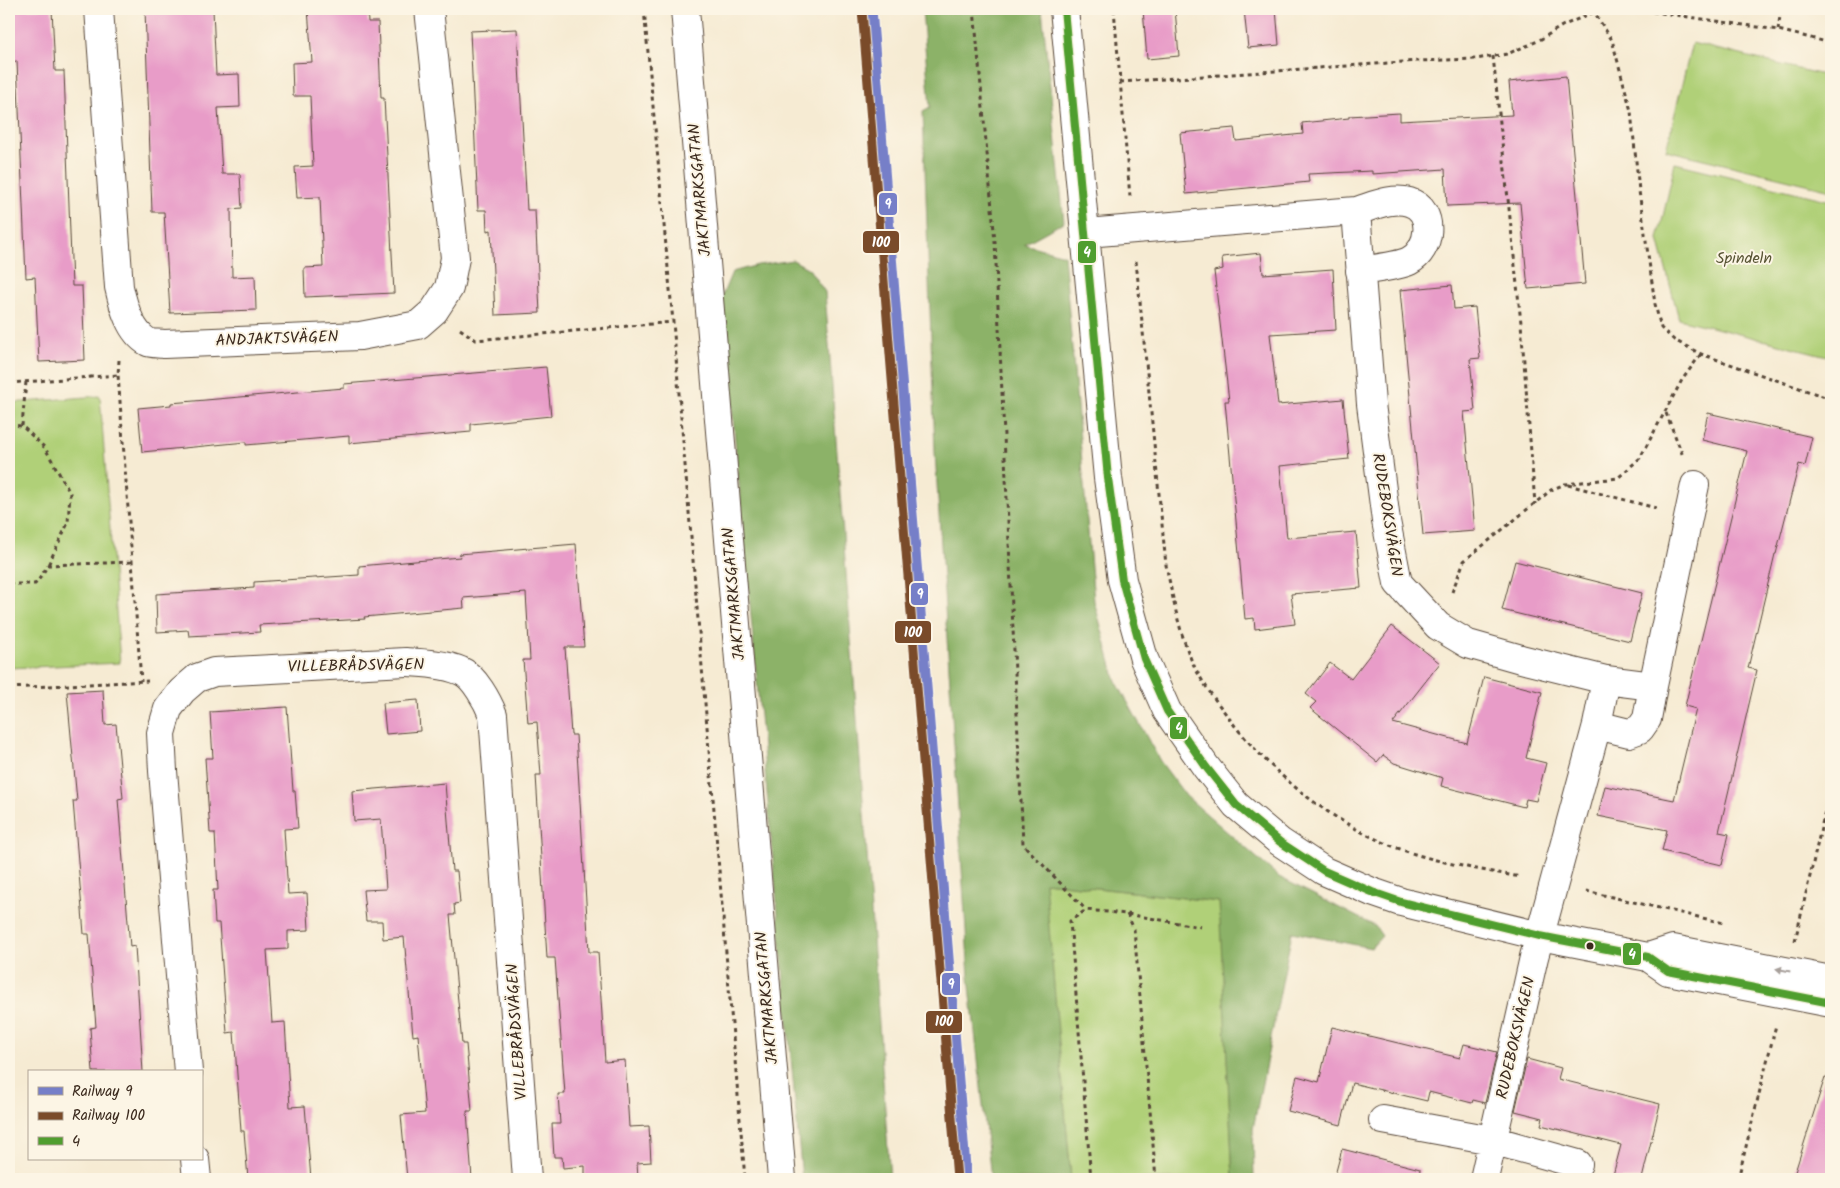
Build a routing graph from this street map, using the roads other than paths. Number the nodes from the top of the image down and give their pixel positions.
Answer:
1 (99, 9) edge
2 (429, 9) edge
3 (685, 9) edge
4 (1064, 9) edge
5 (1356, 211) junction
6 (1086, 234) junction
7 (1360, 271) junction
8 (1695, 485) road end
9 (1606, 680) junction
10 (1654, 686) junction
11 (1597, 725) junction
12 (1540, 936) junction
13 (1648, 957) junction
14 (1831, 980) edge
15 (1831, 1003) edge
16 (188, 1070) edge
17 (1382, 1120) dead end
18 (1492, 1140) junction
19 (195, 1160) edge
20 (1578, 1164) dead end
21 (197, 1179) edge
22 (527, 1179) edge
23 (782, 1179) edge
24 (1484, 1179) edge

1 - 2 street, ANDJAKTSVÄGEN
3 - 23 street, JAKTMARKSGATAN
4 - 6 street
5 - 6 street
5 - 7 street, RUDEBOKSVÄGEN
5 - 7 street
6 - 12 street
7 - 9 street, RUDEBOKSVÄGEN
8 - 10 street
9 - 10 street, RUDEBOKSVÄGEN
9 - 11 street, RUDEBOKSVÄGEN
10 - 11 street
11 - 12 street, RUDEBOKSVÄGEN
12 - 13 street
12 - 18 street, RUDEBOKSVÄGEN
14 -> 13 street
13 - 15 street
16 - 22 street, VILLEBRÅDSVÄGEN
17 - 18 street
18 - 20 street
18 - 24 street, RUDEBOKSVÄGEN
19 - 21 street

